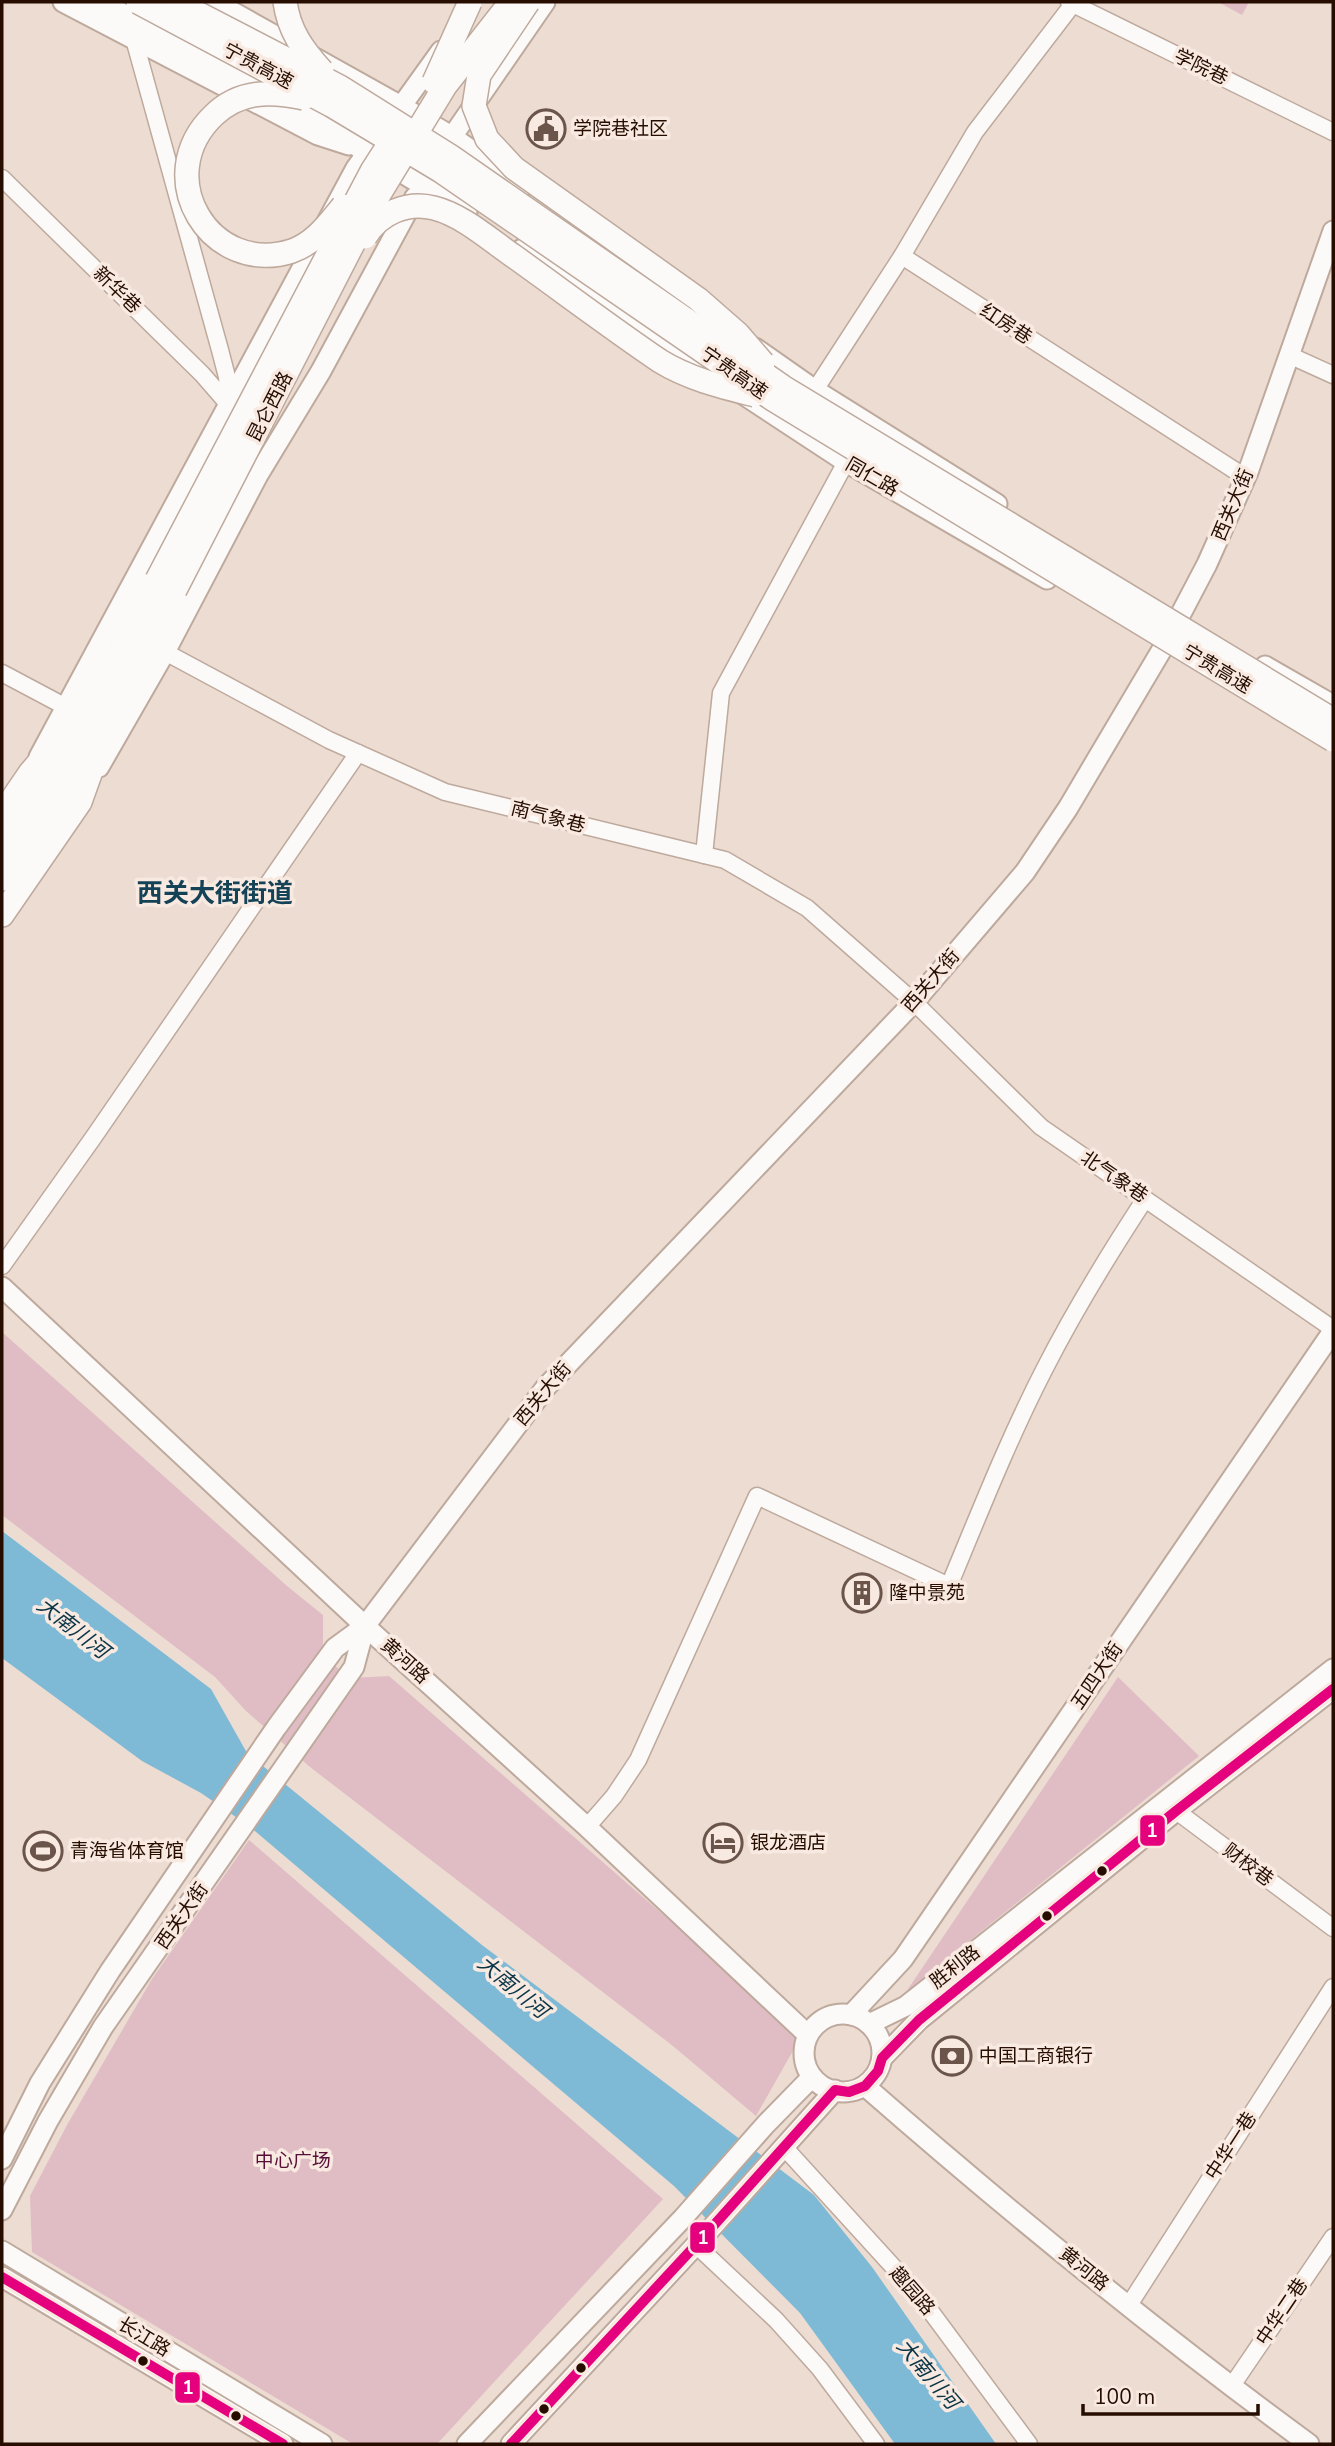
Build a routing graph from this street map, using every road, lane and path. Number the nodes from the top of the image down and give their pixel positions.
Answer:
1 (62, 2) edge
2 (97, 2) edge
3 (138, 2) edge
4 (176, 2) edge
5 (215, 2) edge
6 (285, 2) edge
7 (470, 2) edge
8 (476, 2) edge
9 (491, 2) edge
10 (511, 2) edge
11 (528, 2) edge
12 (545, 2) edge
13 (1071, 3) edge
14 (134, 39) junction
15 (434, 82) junction
16 (335, 96) junction
17 (401, 106) junction
18 (1333, 132) edge
19 (451, 136) junction
20 (370, 161) junction
21 (2, 178) edge
22 (422, 184) junction
23 (1333, 231) edge
24 (902, 256) junction
25 (1289, 355) junction
26 (1333, 375) edge
27 (287, 376) junction
28 (815, 390) junction
29 (778, 394) junction
30 (229, 405) junction
31 (846, 463) junction
32 (1245, 477) junction
33 (209, 570) junction
34 (157, 582) junction
35 (1180, 618) junction
36 (1164, 646) junction
37 (165, 652) junction
38 (2, 673) edge
39 (106, 699) junction
40 (1333, 705) edge
41 (66, 707) junction
42 (1333, 720) edge
43 (1333, 740) edge
44 (1333, 751) edge
45 (358, 753) junction
46 (30, 773) junction
47 (79, 802) junction
48 (2, 814) edge
49 (35, 816) junction
50 (2, 848) edge
51 (704, 855) junction
52 (2, 878) edge
53 (2, 915) edge
54 (914, 1002) junction
55 (1146, 1199) junction
56 (2, 1265) edge
57 (2, 1287) edge
58 (1333, 1330) edge
59 (365, 1626) junction
60 (1333, 1669) edge
61 (1333, 1689) edge
62 (1170, 1807) junction
63 (587, 1827) junction
64 (1333, 1928) edge
65 (1333, 1987) edge
66 (860, 2020) junction
67 (808, 2035) junction
68 (882, 2058) junction
69 (812, 2077) junction
70 (865, 2086) junction
71 (835, 2090) junction
72 (781, 2151) junction
73 (2, 2159) edge
74 (2, 2210) edge
75 (1333, 2237) edge
76 (701, 2239) junction
77 (2, 2251) edge
78 (2, 2277) edge
79 (1129, 2305) junction
80 (1231, 2387) junction
81 (283, 2444) edge
82 (322, 2444) edge
83 (467, 2444) edge
84 (511, 2444) edge
85 (876, 2444) edge
86 (1029, 2444) edge
87 (1309, 2444) edge

1 - 14 main road, 同仁路
2 - 20 highway
3 - 16 highway, 宁贵高速, bridge
4 - 16 highway, 宁贵高速, bridge
5 - 17 main road
6 - 16 highway, bridge
7 - 15 highway, bridge
8 - 17 main road
9 - 15 highway, 昆仑西路, bridge
10 - 27 highway, 昆仑西路, bridge
11 - 29 highway, bridge
12 - 19 main road
13 - 18 street, 学院巷
13 - 24 street
14 - 20 main road, 同仁路
14 - 30 street
15 - 20 highway, 昆仑西路, bridge
16 - 20 highway, bridge
16 - 29 highway, 宁贵高速, bridge
17 - 19 main road
17 - 20 main road
19 - 22 main road
19 - 28 main road
20 - 22 main road, 同仁路
20 - 30 main road
20 - 34 highway, 昆仑西路, bridge
21 - 30 street, 新华巷
22 - 31 main road, 同仁路
22 - 33 main road
23 - 25 main road, 西关大街
24 - 28 street
24 - 32 street, 红房巷
25 - 26 street
25 - 32 main road, 西关大街
27 - 29 highway, bridge
27 - 34 highway, 昆仑西路, bridge
28 - 35 main road
29 - 42 highway, 宁贵高速, bridge
29 - 43 highway, 宁贵高速, bridge
30 - 34 main road
31 - 36 main road, 同仁路
31 - 51 street
32 - 35 main road, 西关大街
33 - 37 main road
33 - 39 main road
34 - 39 highway, 昆仑西路
34 - 41 main road
35 - 36 main road, 西关大街
35 - 40 main road
36 - 44 main road, 同仁路
36 - 54 main road, 西关大街
37 - 45 street, 南气象巷
37 - 47 main road
38 - 41 street
39 - 46 highway
39 - 47 highway
39 - 49 highway, 昆仑西路
41 - 46 main road
45 - 51 street, 南气象巷
45 - 56 street
46 - 48 highway
47 - 53 highway
49 - 50 highway
49 - 52 highway
51 - 54 street, 南气象巷
54 - 55 street, 北气象巷
54 - 59 main road, 西关大街
55 - 58 street, 北气象巷
55 - 63 street
57 - 59 main road, 黄河路
58 - 66 main road, 五四大街
59 - 63 main road, 黄河路
59 - 73 main road, 西关大街
59 - 74 main road, 西关大街
60 - 62 main road, 胜利路
61 - 62 main road, 胜利路
62 - 64 street, 财校巷
62 - 66 main road, 胜利路
62 - 68 main road, 胜利路
63 - 67 main road, 黄河路
65 - 79 street, 中华一巷
66 - 67 main road
66 - 68 main road
67 - 69 main road
68 - 70 main road
69 - 71 main road
69 - 83 main road
70 - 71 main road
70 - 79 main road, 黄河路
71 - 72 main road
72 - 76 main road
72 - 86 street, 趣园路
75 - 80 street, 中华二巷
76 - 84 main road
76 - 85 street
77 - 82 main road, 长江路
78 - 81 main road, 长江路
79 - 80 main road, 黄河路
80 - 87 main road, 黄河路

